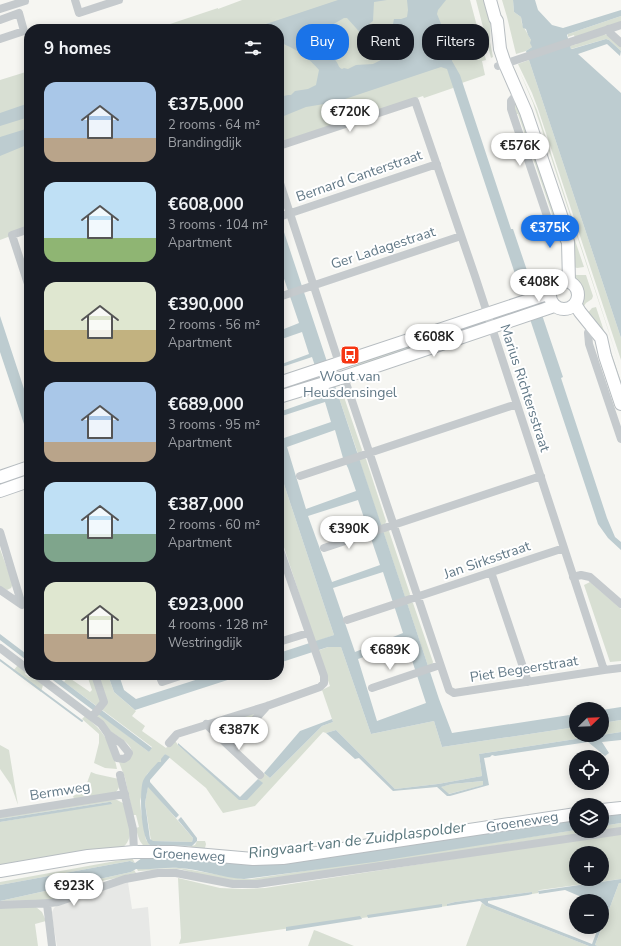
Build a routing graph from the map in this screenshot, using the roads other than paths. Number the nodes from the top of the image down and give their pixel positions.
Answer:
1 (75, 0) edge
2 (119, 0) edge
3 (490, 0) edge
4 (25, 1) dead end
5 (0, 9) edge
6 (0, 20) edge
7 (621, 25) edge
8 (608, 30) junction
9 (0, 39) edge
10 (621, 43) edge
11 (501, 65) junction
12 (284, 144) edge
13 (437, 164) junction
14 (284, 215) edge
15 (24, 231) edge
16 (461, 236) junction
17 (24, 272) edge
18 (563, 282) junction
19 (310, 286) junction
20 (550, 293) junction
21 (284, 296) edge
22 (565, 306) junction
23 (487, 314) junction
24 (492, 326) junction
25 (588, 333) junction
26 (605, 356) junction
27 (334, 364) junction
28 (339, 378) junction
29 (284, 381) edge
30 (284, 395) edge
31 (517, 404) junction
32 (621, 404) edge
33 (621, 439) edge
34 (366, 454) junction
35 (24, 469) edge
36 (0, 476) edge
37 (300, 476) dead end
38 (540, 476) junction
39 (24, 483) edge
40 (0, 491) edge
41 (390, 526) junction
42 (0, 532) edge
43 (2, 545) edge
44 (324, 548) dead end
45 (564, 548) junction
46 (284, 570) edge
47 (491, 572) junction
48 (573, 577) junction
49 (0, 590) edge
50 (414, 598) junction
51 (621, 604) edge
52 (347, 620) dead end
53 (308, 633) junction
54 (284, 640) edge
55 (0, 648) edge
56 (24, 666) edge
57 (436, 666) junction
58 (621, 668) edge
59 (604, 670) junction
60 (43, 680) edge
61 (97, 680) edge
62 (528, 682) junction
63 (372, 688) dead end
64 (267, 706) junction
65 (94, 715) junction
66 (206, 724) junction
67 (108, 734) dead end
68 (168, 743) dead end
69 (230, 747) junction
70 (120, 775) dead end
71 (260, 775) dead end
72 (125, 794) junction
73 (621, 808) edge
74 (609, 809) edge
75 (0, 814) edge
76 (569, 815) edge
77 (621, 831) edge
78 (134, 852) junction
79 (0, 871) edge
80 (47, 904) junction
81 (0, 905) edge
82 (52, 946) edge

1 - 2 street
3 - 11 street
4 - 5 street
6 - 9 street
7 - 8 street
8 - 10 street
8 - 11 street
11 - 18 street
12 - 13 street, Marius Richtersstraat
13 - 14 street, Bernard Canterstraat
13 - 16 street, Marius Richtersstraat
14 - 19 street
15 - 17 street
16 - 19 street, Ger Ladagestraat
16 - 23 street, Marius Richtersstraat
18 - 20 street
18 - 22 street
19 - 21 street, Ger Ladagestraat
19 - 27 street
20 - 22 street
20 - 23 street
22 - 24 street
22 - 25 street
22 - 26 street
23 - 24 street, Marius Richtersstraat
23 - 27 street
24 - 28 street
24 - 31 street, Marius Richtersstraat
25 - 26 street
25 - 33 street
26 - 32 street
27 - 28 street
27 - 29 street
28 - 30 street
28 - 34 street
31 - 34 street
31 - 38 street, Marius Richtersstraat
34 - 37 street
34 - 41 street
35 - 36 street
38 - 41 street
38 - 45 street, Marius Richtersstraat
39 - 40 street
41 - 44 street
41 - 50 street
42 - 43 street
43 - 49 street
45 - 47 street, Jan Sirksstraat
45 - 48 street, Marius Richtersstraat
46 - 53 street
47 - 50 street, Jan Sirksstraat
47 - 62 street
48 - 51 street
48 - 59 street, Marius Richtersstraat
50 - 52 street, Jan Sirksstraat
50 - 57 street
53 - 54 street
53 - 64 street
55 - 56 street
57 - 62 street, Piet Begeerstraat
57 - 63 street
58 - 59 street, Piet Begeerstraat
59 - 62 street, Piet Begeerstraat
60 - 65 street
61 - 65 street
64 - 66 street
64 - 69 street
65 - 67 street
66 - 68 street
66 - 69 street
69 - 71 street
70 - 72 street
72 - 75 street, Bermweg
72 - 78 street
73 - 74 street
76 - 78 street, Groeneweg
77 - 80 street
78 - 79 street, Groeneweg
80 - 81 street
80 - 82 street

